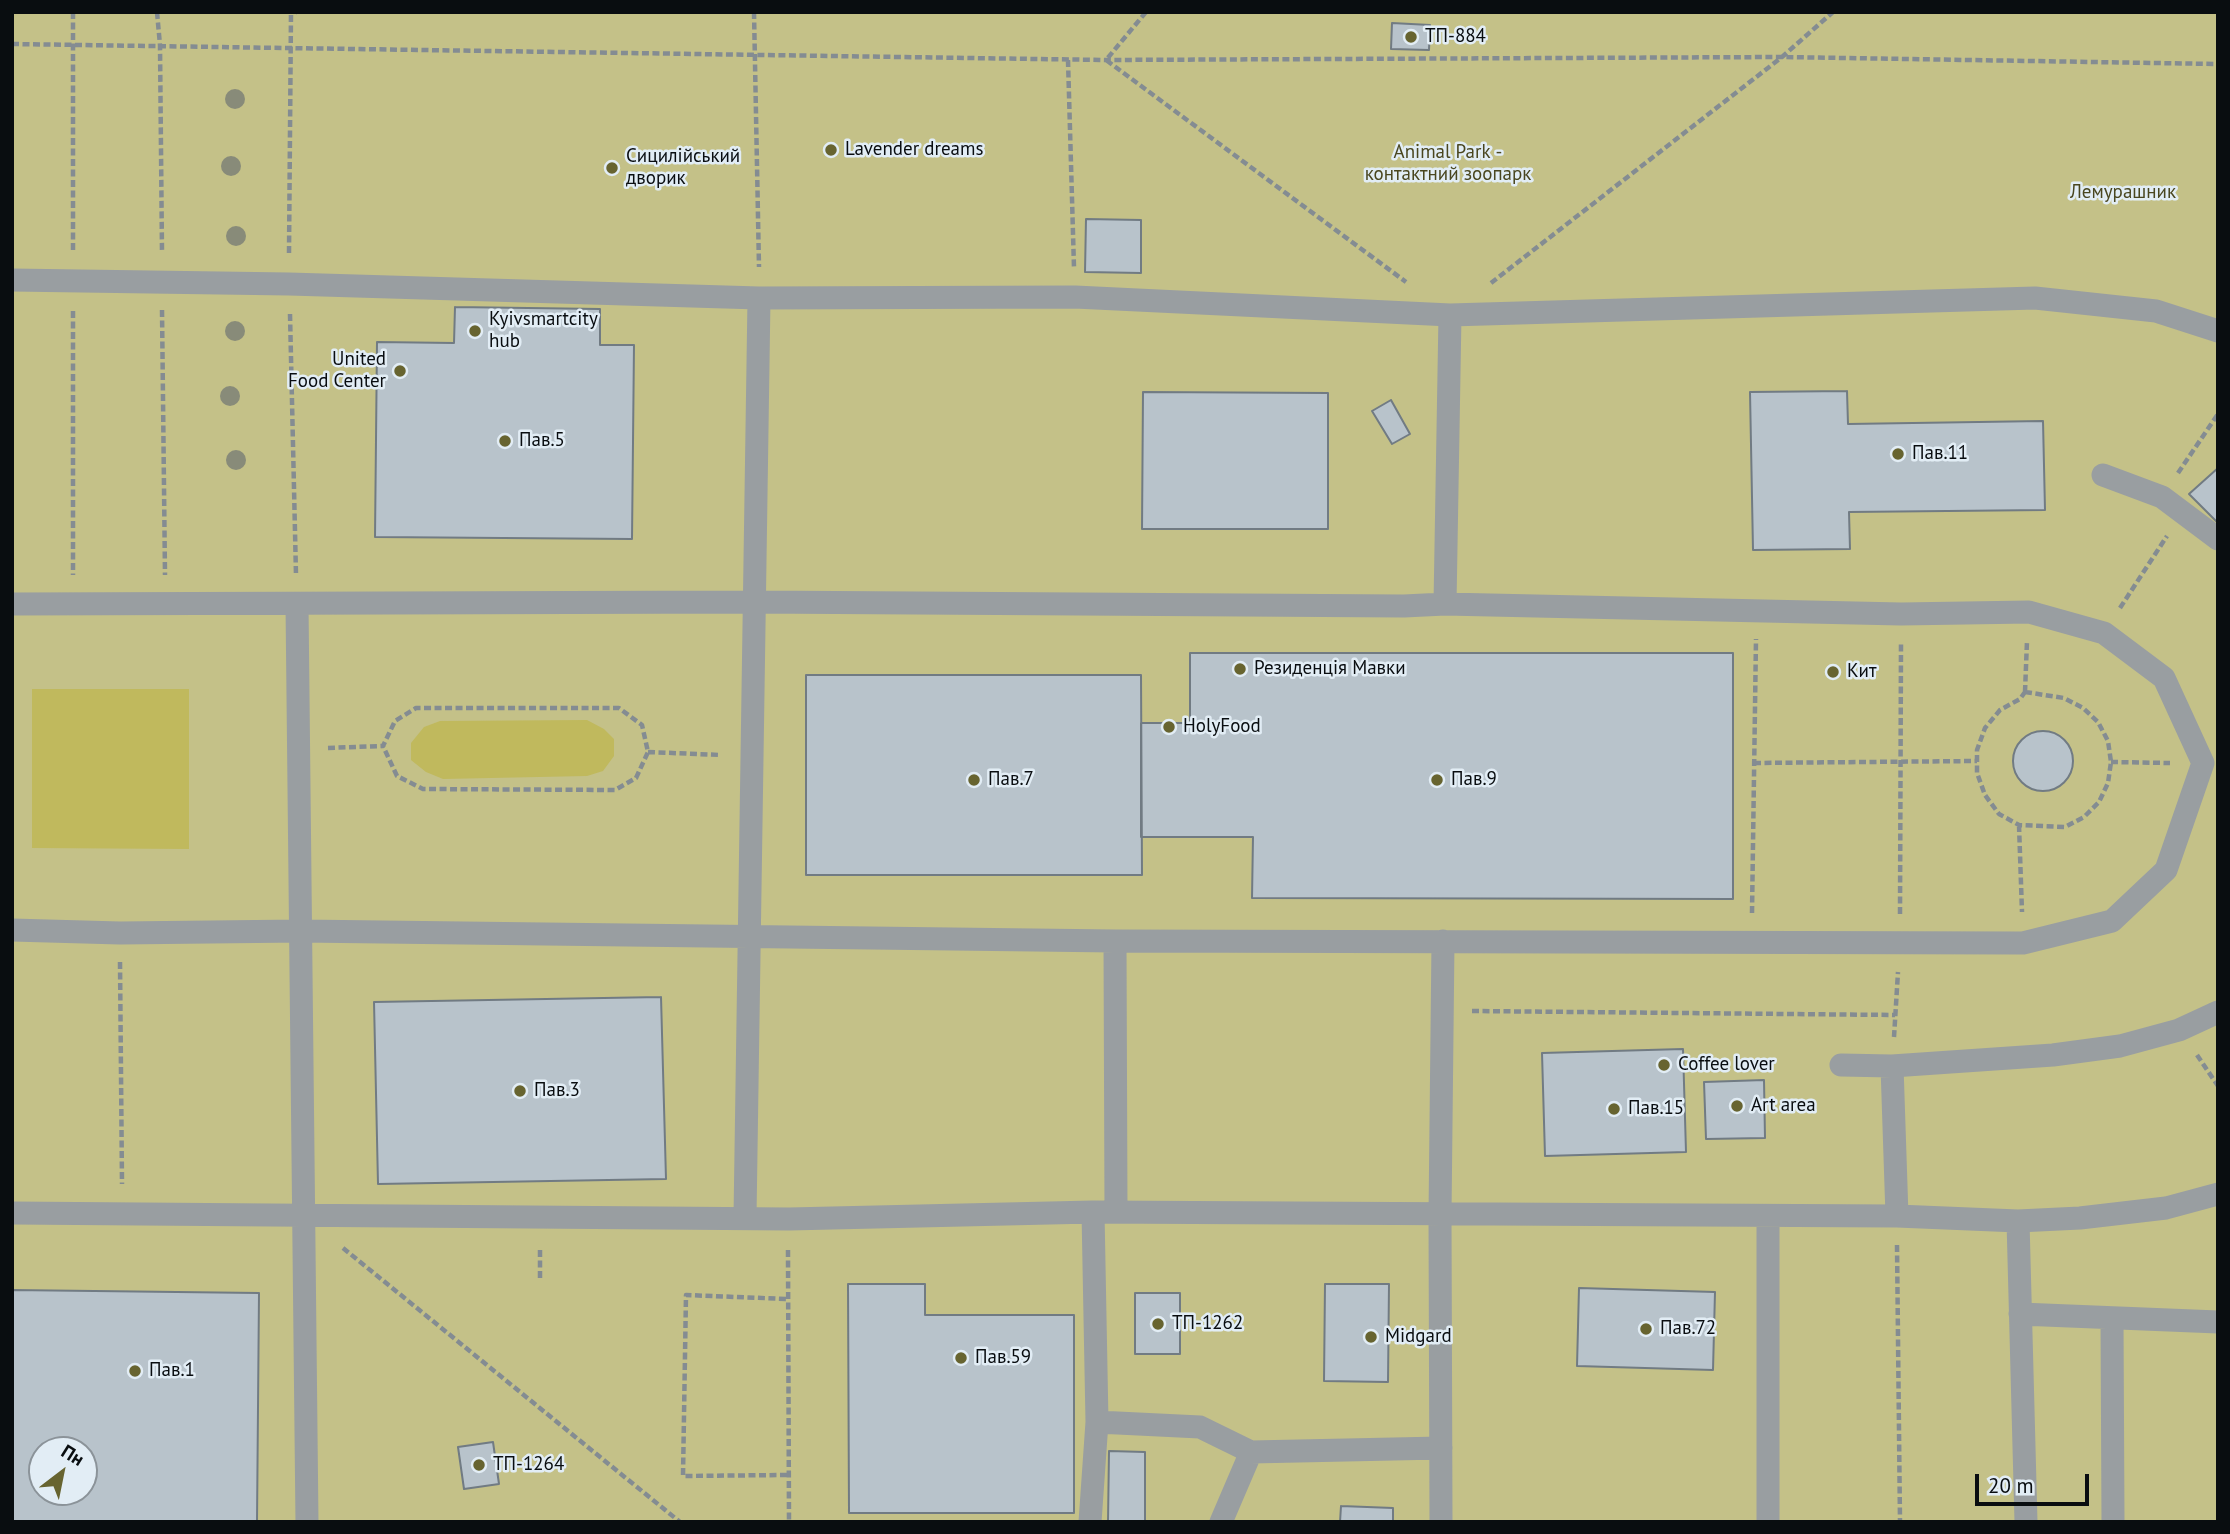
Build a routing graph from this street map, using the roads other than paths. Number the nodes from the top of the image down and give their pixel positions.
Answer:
1 (12, 280) edge
2 (759, 298) junction
3 (1450, 315) junction
4 (2218, 331) edge
5 (2103, 475) dead end
6 (2218, 539) edge
7 (754, 602) junction
8 (12, 604) edge
9 (297, 604) junction
10 (1445, 604) junction
11 (2210, 763) edge
12 (12, 930) edge
13 (301, 931) junction
14 (749, 937) junction
15 (1115, 941) junction
16 (1443, 941) junction
17 (2218, 1012) edge
18 (1841, 1065) dead end
19 (1892, 1066) junction
20 (2218, 1194) edge
21 (1105, 1212) junction
22 (12, 1213) edge
23 (1440, 1215) junction
24 (304, 1216) junction
25 (1768, 1216) junction
26 (1897, 1216) junction
27 (744, 1217) junction
28 (2018, 1220) junction
29 (2020, 1314) junction
30 (2112, 1319) junction
31 (2218, 1322) edge
32 (1097, 1422) junction
33 (1441, 1448) junction
34 (1251, 1452) junction
35 (307, 1522) edge
36 (1090, 1522) edge
37 (1221, 1522) edge
38 (1441, 1522) edge
39 (1768, 1522) edge
40 (2026, 1522) edge
41 (2113, 1522) edge

1 - 2 lane
2 - 3 lane
2 - 7 lane
3 - 4 lane
3 - 10 lane
5 - 6 lane
7 - 9 lane
7 - 10 lane
7 - 14 lane
8 - 9 lane
9 - 13 lane
10 - 11 lane
11 - 16 lane
12 - 13 lane
13 - 14 lane
13 - 24 lane
14 - 15 lane
14 - 27 lane
15 - 16 lane
15 - 21 lane
16 - 23 lane
17 - 19 lane
18 - 19 lane
19 - 26 lane
20 - 28 lane
21 - 23 lane
21 - 27 lane
21 - 32 lane
22 - 24 lane
23 - 25 lane
23 - 33 lane
24 - 27 lane
24 - 35 lane
25 - 26 lane
25 - 39 lane
26 - 28 lane
28 - 29 lane
29 - 30 lane
29 - 40 lane
30 - 31 lane
30 - 41 lane
32 - 34 lane
32 - 36 lane
33 - 34 lane
33 - 38 lane
34 - 37 lane

